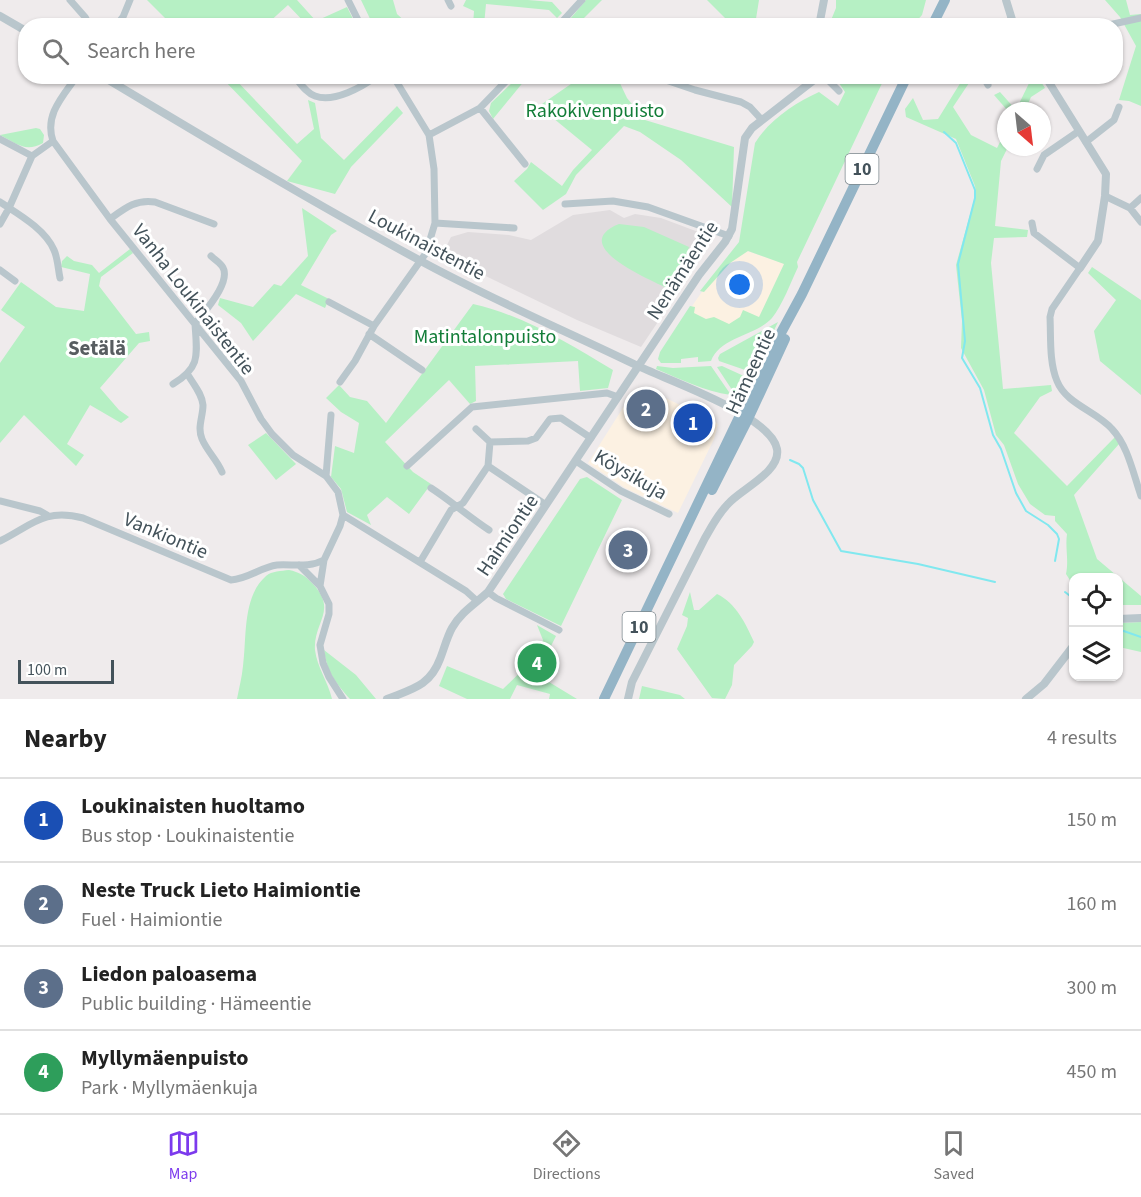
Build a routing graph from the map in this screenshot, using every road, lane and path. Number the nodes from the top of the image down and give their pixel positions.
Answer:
1 (70, 0) edge
2 (130, 0) edge
3 (348, 0) edge
4 (582, 0) edge
5 (824, 0) edge
6 (945, 0) edge
7 (1006, 0) edge
8 (0, 16) edge
9 (86, 18) edge
10 (122, 18) edge
11 (357, 18) edge
12 (565, 18) edge
13 (821, 18) edge
14 (936, 18) edge
15 (1009, 18) edge
16 (1141, 18) edge
17 (1123, 22) edge
18 (18, 27) edge
19 (72, 84) edge
20 (115, 84) edge
21 (302, 84) edge
22 (364, 84) edge
23 (398, 84) edge
24 (503, 84) edge
25 (677, 84) edge
26 (808, 84) edge
27 (832, 84) edge
28 (904, 84) edge
29 (1050, 84) edge
30 (839, 92) dead end
31 (1119, 107) dead end
32 (480, 108) junction
33 (761, 119) junction
34 (1078, 131) junction
35 (429, 135) junction
36 (0, 139) edge
37 (53, 141) junction
38 (1086, 142) junction
39 (32, 156) junction
40 (525, 164) dead end
41 (1037, 169) dead end
42 (1105, 196) junction
43 (1141, 198) edge
44 (0, 202) edge
45 (565, 204) dead end
46 (9, 208) junction
47 (1130, 208) junction
48 (110, 219) junction
49 (1141, 222) edge
50 (435, 223) junction
51 (1032, 223) dead end
52 (0, 224) edge
53 (214, 224) dead end
54 (514, 228) dead end
55 (729, 236) junction
56 (211, 256) dead end
57 (421, 261) junction
58 (1080, 268) junction
59 (0, 270) edge
60 (60, 278) dead end
61 (15, 281) dead end
62 (330, 303) dead end
63 (195, 324) junction
64 (374, 326) junction
65 (369, 334) junction
66 (638, 366) junction
67 (422, 370) dead end
68 (188, 375) junction
69 (340, 382) dead end
70 (173, 384) dead end
71 (618, 397) junction
72 (331, 415) dead end
73 (745, 417) junction
74 (476, 429) dead end
75 (591, 438) junction
76 (490, 442) junction
77 (576, 461) junction
78 (407, 466) dead end
79 (488, 466) junction
80 (222, 472) dead end
81 (326, 476) junction
82 (431, 488) dead end
83 (1141, 496) edge
84 (0, 501) edge
85 (546, 505) junction
86 (457, 507) junction
87 (669, 514) dead end
88 (47, 516) junction
89 (343, 516) junction
90 (489, 530) dead end
91 (0, 541) edge
92 (324, 560) junction
93 (420, 562) junction
94 (299, 565) junction
95 (320, 586) junction
96 (488, 592) junction
97 (477, 601) junction
98 (1141, 618) edge
99 (1123, 619) edge
100 (559, 630) dead end
101 (1069, 652) edge
102 (343, 699) edge
103 (387, 699) edge
104 (604, 699) edge
105 (628, 699) edge
106 (1026, 699) edge

1 - 9 street
2 - 10 street
3 - 11 street
4 - 12 street
5 - 13 street
6 - 14 highway
7 - 15 street
8 - 18 street
16 - 17 street
19 - 37 street
20 - 57 street, Loukinaistentie
21 - 22 street
23 - 35 street
24 - 32 street
25 - 33 street
26 - 33 street, Nenämäentie
27 - 30 street
28 - 73 highway, Hämeentie / 10
29 - 34 street
31 - 38 street
32 - 35 street
32 - 40 street
33 - 55 street, Nenämäentie
34 - 38 street
34 - 41 street
35 - 50 street
36 - 39 street
37 - 39 street
37 - 48 street, Vanha Loukinaistentie
38 - 42 street
39 - 46 street
42 - 47 street
42 - 58 street
43 - 47 street
44 - 46 street
45 - 55 street
46 - 52 street
46 - 60 street
47 - 49 street
48 - 53 street
48 - 63 street, Vanha Loukinaistentie
50 - 54 street
50 - 57 street
51 - 58 street
55 - 66 street, Nenämäentie
56 - 63 street
57 - 64 street
57 - 66 street, Loukinaistentie
58 - 83 street
59 - 61 street
62 - 64 street
63 - 68 street
63 - 81 street, Vanha Loukinaistentie
64 - 65 street
65 - 67 street
65 - 69 street
66 - 71 street, Haimiontie
66 - 73 street, Loukinaistentie
68 - 70 street
68 - 80 street
71 - 75 street, Haimiontie
71 - 78 street
72 - 81 street
73 - 104 highway, Hämeentie / 10
73 - 105 street, Loukinaistentie
74 - 76 street
75 - 76 street
75 - 77 street, Haimiontie
76 - 79 street
77 - 85 street, Haimiontie
77 - 87 street, Köysikuja
79 - 85 street
79 - 86 street
81 - 89 street, Vanha Loukinaistentie
82 - 86 street
84 - 88 street
85 - 96 street, Haimiontie
86 - 90 street
86 - 93 street
88 - 91 street, Vankiontie
88 - 94 street, Vankiontie
89 - 92 street
89 - 93 street
92 - 94 street, Vankiontie
92 - 95 street
93 - 97 street
94 - 95 street
95 - 102 street
96 - 97 street, Haimiontie
96 - 100 street
97 - 103 street, Haimiontie
98 - 99 street
101 - 106 street

